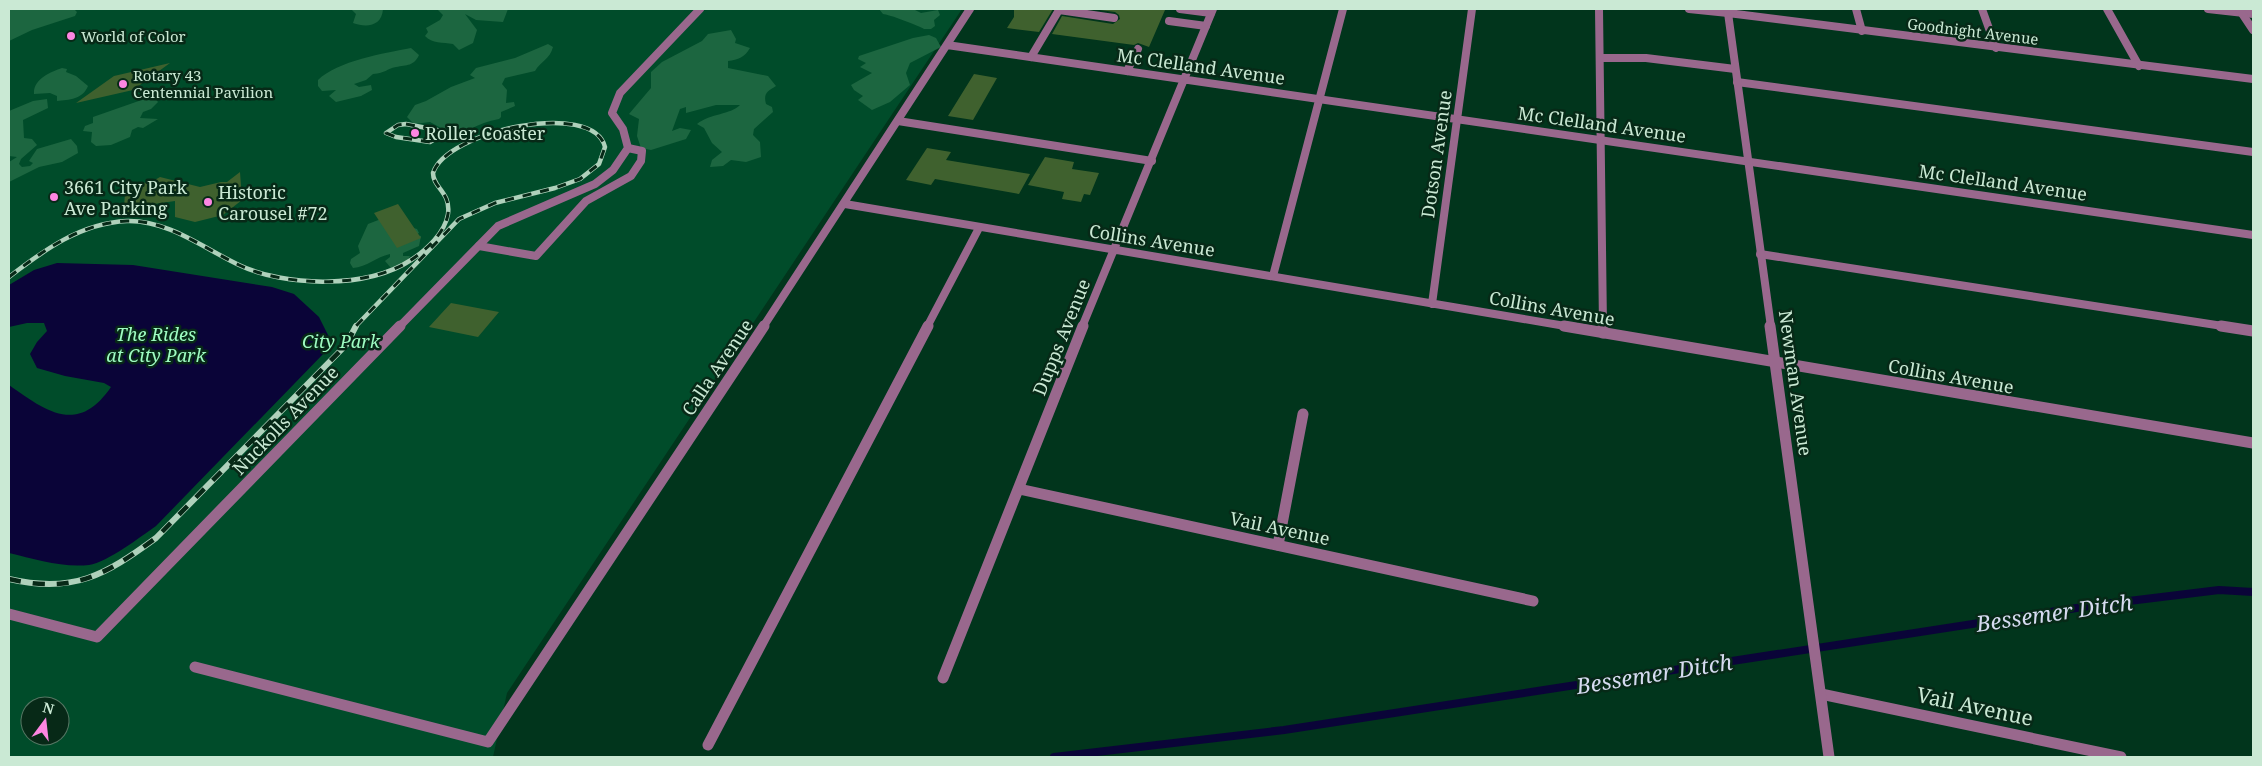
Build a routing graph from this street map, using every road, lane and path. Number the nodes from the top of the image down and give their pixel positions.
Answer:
1 (700, 9) edge
2 (970, 9) edge
3 (1180, 9) edge
4 (1343, 9) edge
5 (1472, 9) edge
6 (1599, 9) edge
7 (1689, 9) edge
8 (1856, 9) edge
9 (1982, 9) edge
10 (2107, 9) edge
11 (2208, 9) edge
12 (1212, 11) edge
13 (1727, 11) edge
14 (2240, 11) edge
15 (2253, 14) edge
16 (1114, 18) dead end
17 (1169, 21) dead end
18 (1206, 26) junction
19 (2253, 30) edge
20 (1862, 31) junction
21 (947, 45) junction
22 (1996, 48) junction
23 (1138, 49) dead end
24 (1031, 57) junction
25 (1600, 58) junction
26 (2139, 66) junction
27 (1735, 69) junction
28 (1127, 71) junction
29 (2253, 79) edge
30 (1184, 80) junction
31 (1737, 82) junction
32 (1320, 99) junction
33 (1457, 119) junction
34 (898, 121) junction
35 (1601, 140) junction
36 (628, 148) junction
37 (2253, 152) edge
38 (1152, 161) junction
39 (1748, 162) junction
40 (845, 204) junction
41 (979, 228) junction
42 (2253, 235) edge
43 (480, 246) junction
44 (1113, 250) junction
45 (1760, 254) junction
46 (1272, 276) junction
47 (1432, 304) junction
48 (2253, 331) edge
49 (1603, 333) junction
50 (1775, 362) junction
51 (1303, 414) dead end
52 (2253, 443) edge
53 (1018, 489) junction
54 (1278, 546) junction
55 (1534, 601) dead end
56 (9, 614) edge
57 (194, 667) dead end
58 (942, 678) dead end
59 (1821, 694) junction
60 (708, 745) dead end
61 (1829, 757) edge
62 (2121, 757) edge

1 - 36 street
2 - 21 street, Calla Avenue
3 - 12 street
4 - 32 street
5 - 33 street, Dotson Avenue
6 - 25 street
7 - 13 street, Goodnight Avenue
8 - 20 street
9 - 22 street
10 - 26 street
11 - 14 street
12 - 18 street, Dupps Avenue
13 - 20 street, Goodnight Avenue
13 - 27 street, Newman Avenue
14 - 15 street
14 - 19 street
16 - 24 street
17 - 18 street
18 - 30 street, Dupps Avenue
20 - 22 street, Goodnight Avenue
21 - 24 street, Mc Clelland Avenue
21 - 34 street, Calla Avenue
22 - 26 street, Goodnight Avenue
23 - 28 street
24 - 28 street, Mc Clelland Avenue
25 - 27 street
25 - 35 street
26 - 29 street, Goodnight Avenue
27 - 31 street, Newman Avenue
28 - 30 street, Mc Clelland Avenue
30 - 32 street, Mc Clelland Avenue
30 - 38 street, Dupps Avenue
31 - 37 street
31 - 39 street, Newman Avenue
32 - 33 street, Mc Clelland Avenue
32 - 46 street
33 - 35 street, Mc Clelland Avenue
33 - 47 street, Dotson Avenue
34 - 38 street
34 - 40 street, Calla Avenue
35 - 39 street, Mc Clelland Avenue
35 - 49 street
36 - 43 street, Nuckolls Avenue
36 - 43 street
38 - 44 street, Dupps Avenue
39 - 42 street, Mc Clelland Avenue
39 - 45 street, Newman Avenue
40 - 41 street, Collins Avenue
40 - 57 street, Calla Avenue
41 - 44 street, Collins Avenue
41 - 60 street
43 - 56 street, Nuckolls Avenue
44 - 46 street, Collins Avenue
44 - 53 street, Dupps Avenue
45 - 48 street
45 - 50 street, Newman Avenue
46 - 47 street, Collins Avenue
47 - 49 street, Collins Avenue
49 - 50 street, Collins Avenue
50 - 52 street, Collins Avenue
50 - 59 street, Newman Avenue
51 - 54 street
53 - 54 street, Vail Avenue
53 - 58 street, Dupps Avenue
54 - 55 street, Vail Avenue
59 - 61 street, Newman Avenue
59 - 62 street, Vail Avenue

